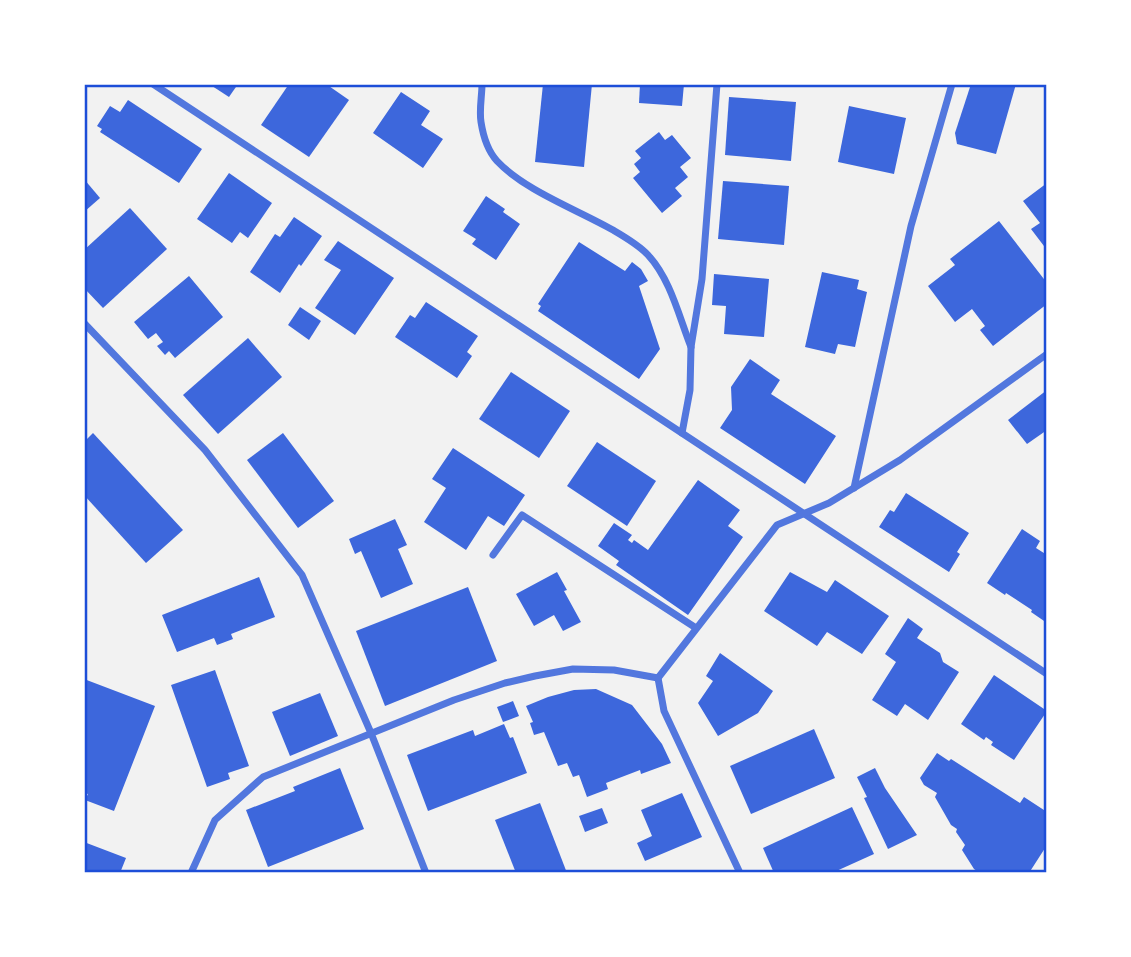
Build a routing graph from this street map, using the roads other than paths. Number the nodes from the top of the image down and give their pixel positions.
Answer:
1 (153, 84) edge
2 (482, 84) edge
3 (717, 84) edge
4 (952, 84) edge
5 (84, 323) edge
6 (691, 348) junction
7 (1047, 354) edge
8 (682, 433) junction
9 (854, 488) junction
10 (803, 514) junction
11 (493, 555) dead end
12 (696, 628) junction
13 (1047, 674) edge
14 (658, 678) junction
15 (371, 733) junction
16 (191, 873) edge
17 (426, 873) edge
18 (740, 873) edge

1 - 8 street
2 - 6 street
3 - 6 street
4 - 9 street
5 - 15 street
6 - 8 street
7 - 9 street
8 - 10 street
9 - 10 street
10 - 12 street
10 - 13 street
11 - 12 street
12 - 14 street
14 - 15 street
14 - 18 street
15 - 16 street
15 - 17 street

